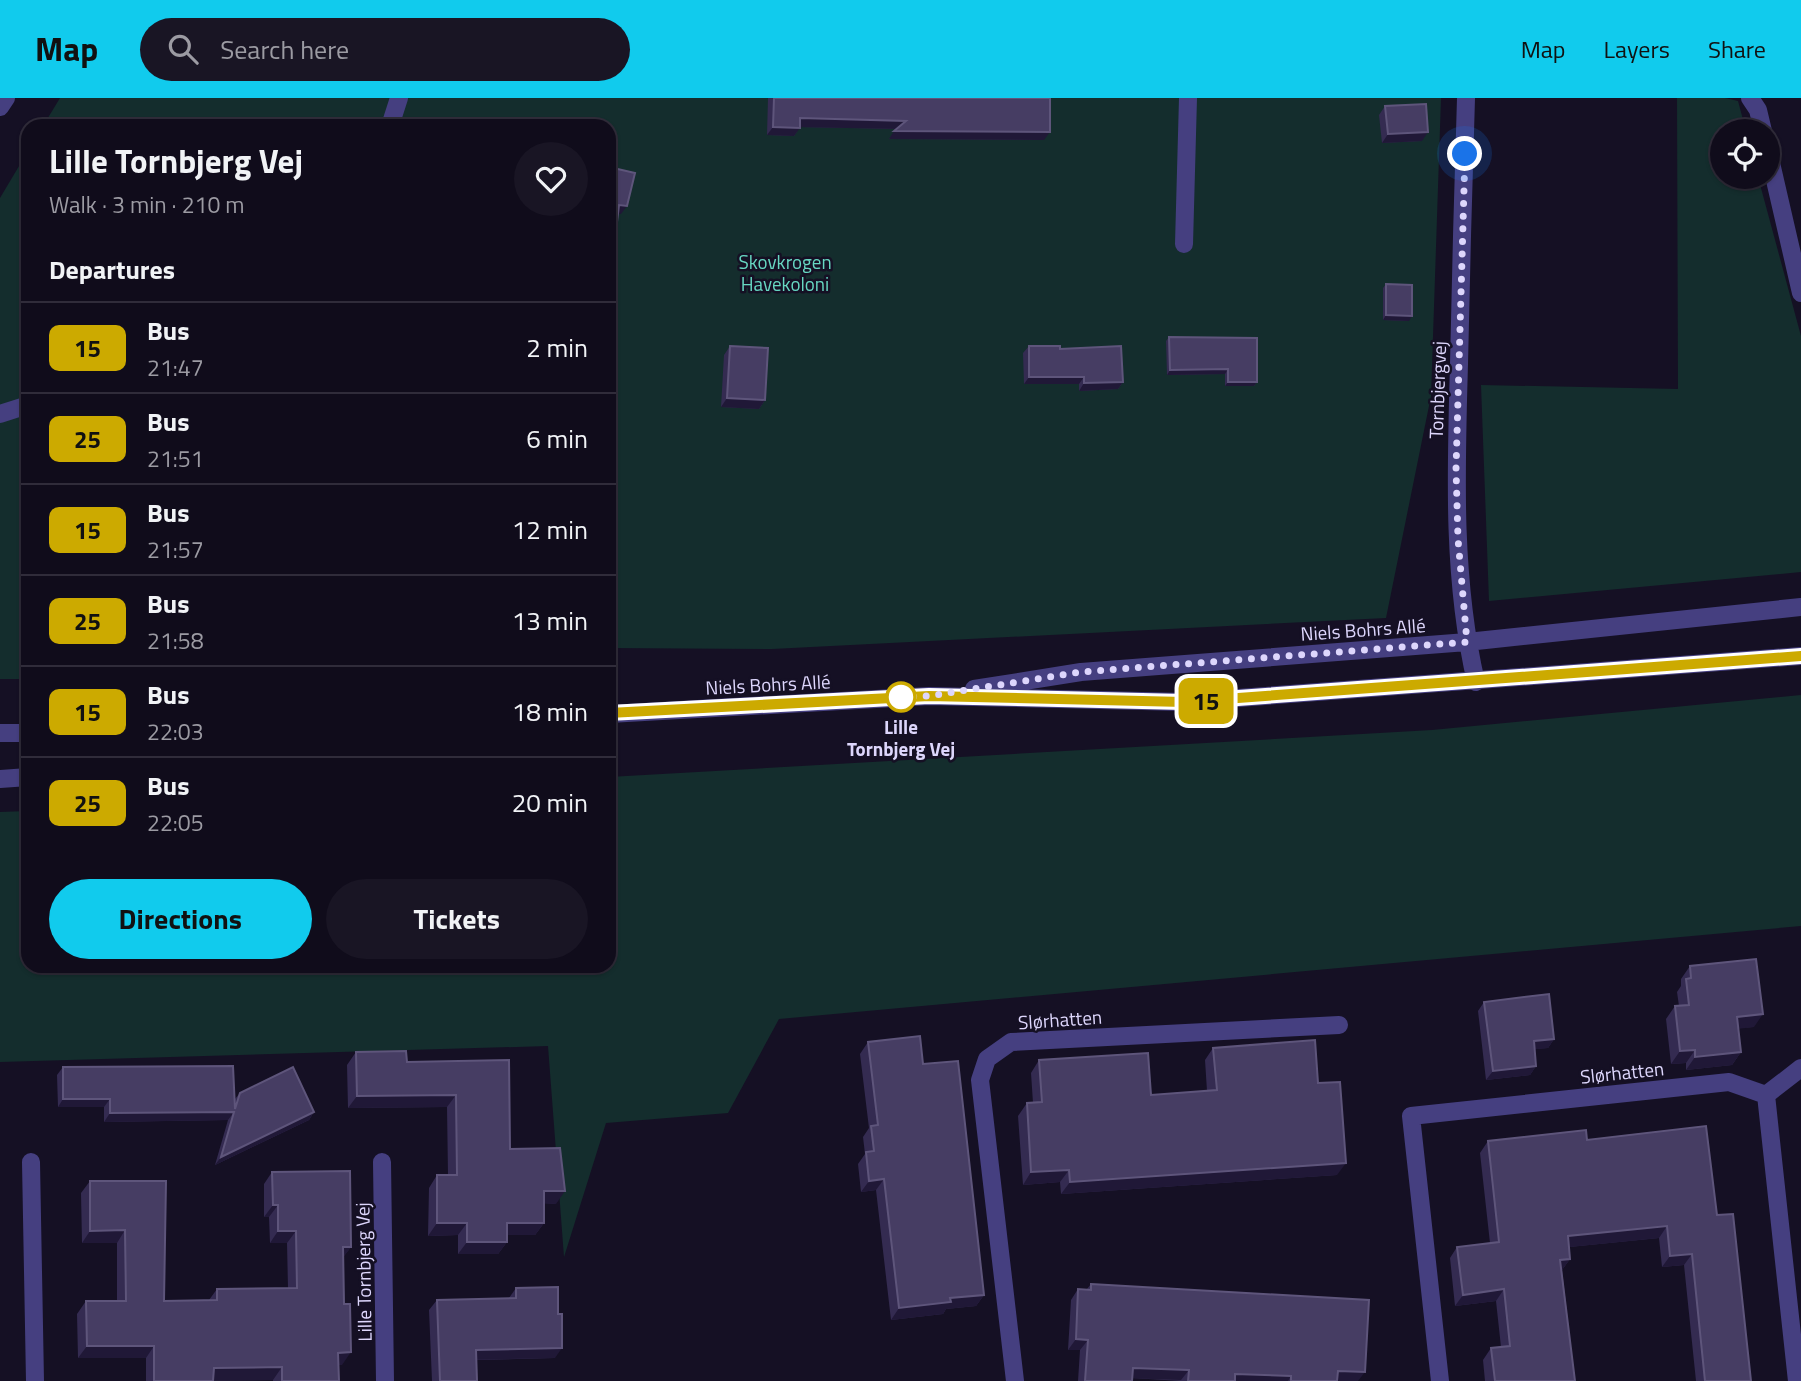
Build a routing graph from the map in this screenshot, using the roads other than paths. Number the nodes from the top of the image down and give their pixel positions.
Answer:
1 (6, 98) edge
2 (399, 98) edge
3 (1188, 98) edge
4 (1466, 98) edge
5 (1750, 98) edge
6 (0, 107) edge
7 (392, 119) edge
8 (1760, 119) edge
9 (1777, 189) edge
10 (1184, 244) dead end
11 (1801, 293) edge
12 (21, 407) edge
13 (0, 414) edge
14 (1801, 607) edge
15 (1467, 642) junction
16 (1801, 656) edge
17 (1476, 682) junction
18 (929, 696) junction
19 (616, 713) edge
20 (0, 733) edge
21 (21, 733) edge
22 (21, 778) edge
23 (0, 779) edge
24 (1339, 1025) dead end
25 (1801, 1068) edge
26 (1766, 1095) junction
27 (31, 1162) dead end
28 (382, 1163) dead end
29 (36, 1381) edge
30 (385, 1381) edge
31 (1015, 1381) edge
32 (1440, 1381) edge
33 (1797, 1381) edge

1 - 6 street
2 - 7 street
3 - 10 street
4 - 15 street, Tornbjergvej
5 - 8 street
9 - 11 street
12 - 13 street
14 - 15 street, Niels Bohrs Allé
15 - 17 street, Tornbjergvej
15 - 18 street, Niels Bohrs Allé
16 - 17 street, Niels Bohrs Allé
17 - 18 street, Niels Bohrs Allé
18 - 19 street, Niels Bohrs Allé
20 - 21 street
22 - 23 street
24 - 31 street, Slørhatten
25 - 26 street
26 - 32 street, Slørhatten
26 - 33 street
27 - 29 street
28 - 30 street, Lille Tornbjerg Vej

